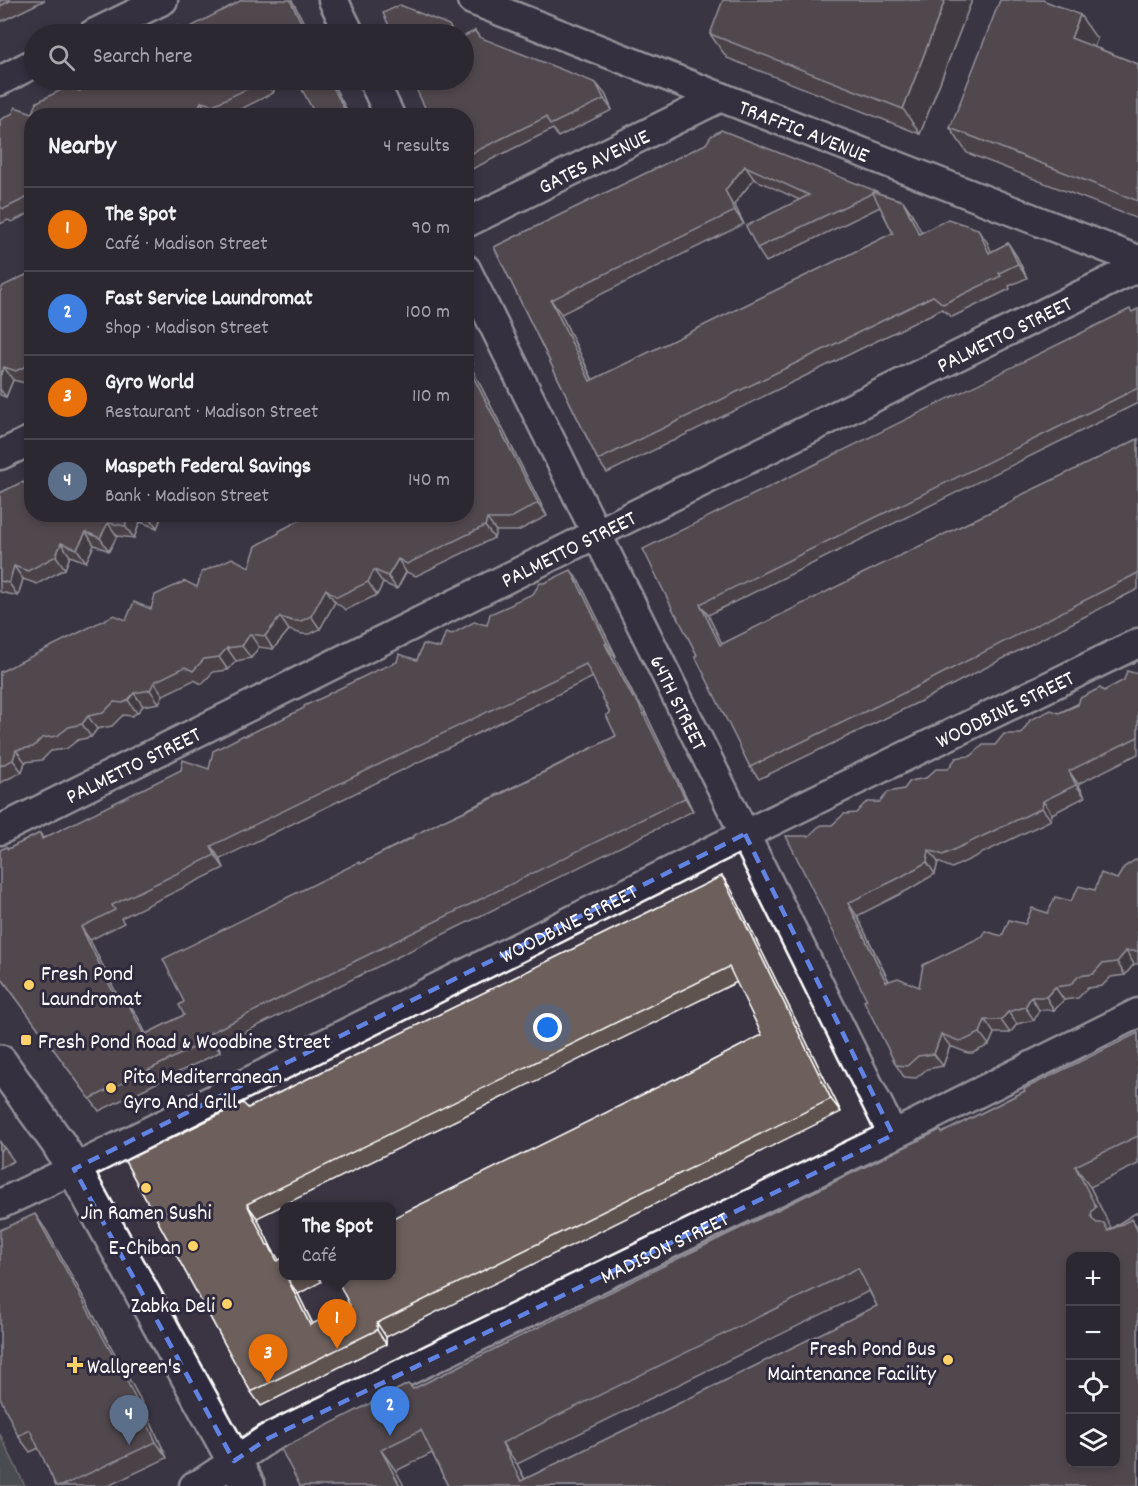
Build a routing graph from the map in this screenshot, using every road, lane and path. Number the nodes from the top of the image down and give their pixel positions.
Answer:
1 (163, 0) edge
2 (333, 0) edge
3 (472, 0) edge
4 (114, 24) edge
5 (345, 24) edge
6 (24, 68) edge
7 (0, 81) edge
8 (377, 90) edge
9 (721, 97) junction
10 (386, 108) edge
11 (474, 219) edge
12 (1138, 260) edge
13 (1138, 267) edge
14 (474, 285) edge
15 (24, 444) edge
16 (0, 455) edge
17 (597, 533) junction
18 (1138, 643) edge
19 (0, 830) edge
20 (745, 834) junction
21 (1138, 1013) edge
22 (0, 1062) edge
23 (893, 1135) junction
24 (74, 1168) junction
25 (0, 1204) edge
26 (1138, 1221) edge
27 (1114, 1236) edge
28 (241, 1474) edge
29 (194, 1486) edge

1 - 4 street
2 - 5 street
3 - 9 street, TRAFFIC AVENUE
6 - 7 street
8 - 10 street
9 - 11 street, GATES AVENUE
9 - 12 street, TRAFFIC AVENUE
13 - 17 street, PALMETTO STREET
14 - 17 street, 64TH STREET
15 - 16 street
17 - 19 street, PALMETTO STREET
17 - 20 street, 64TH STREET
18 - 20 street, WOODBINE STREET
20 - 23 street, 64TH STREET
20 - 24 street, WOODBINE STREET
21 - 23 street, MADISON STREET
22 - 24 main road
23 - 28 street, MADISON STREET
24 - 25 street, WOODBINE STREET
24 - 28 main road
26 - 27 lane
28 - 29 street, MADISON STREET

